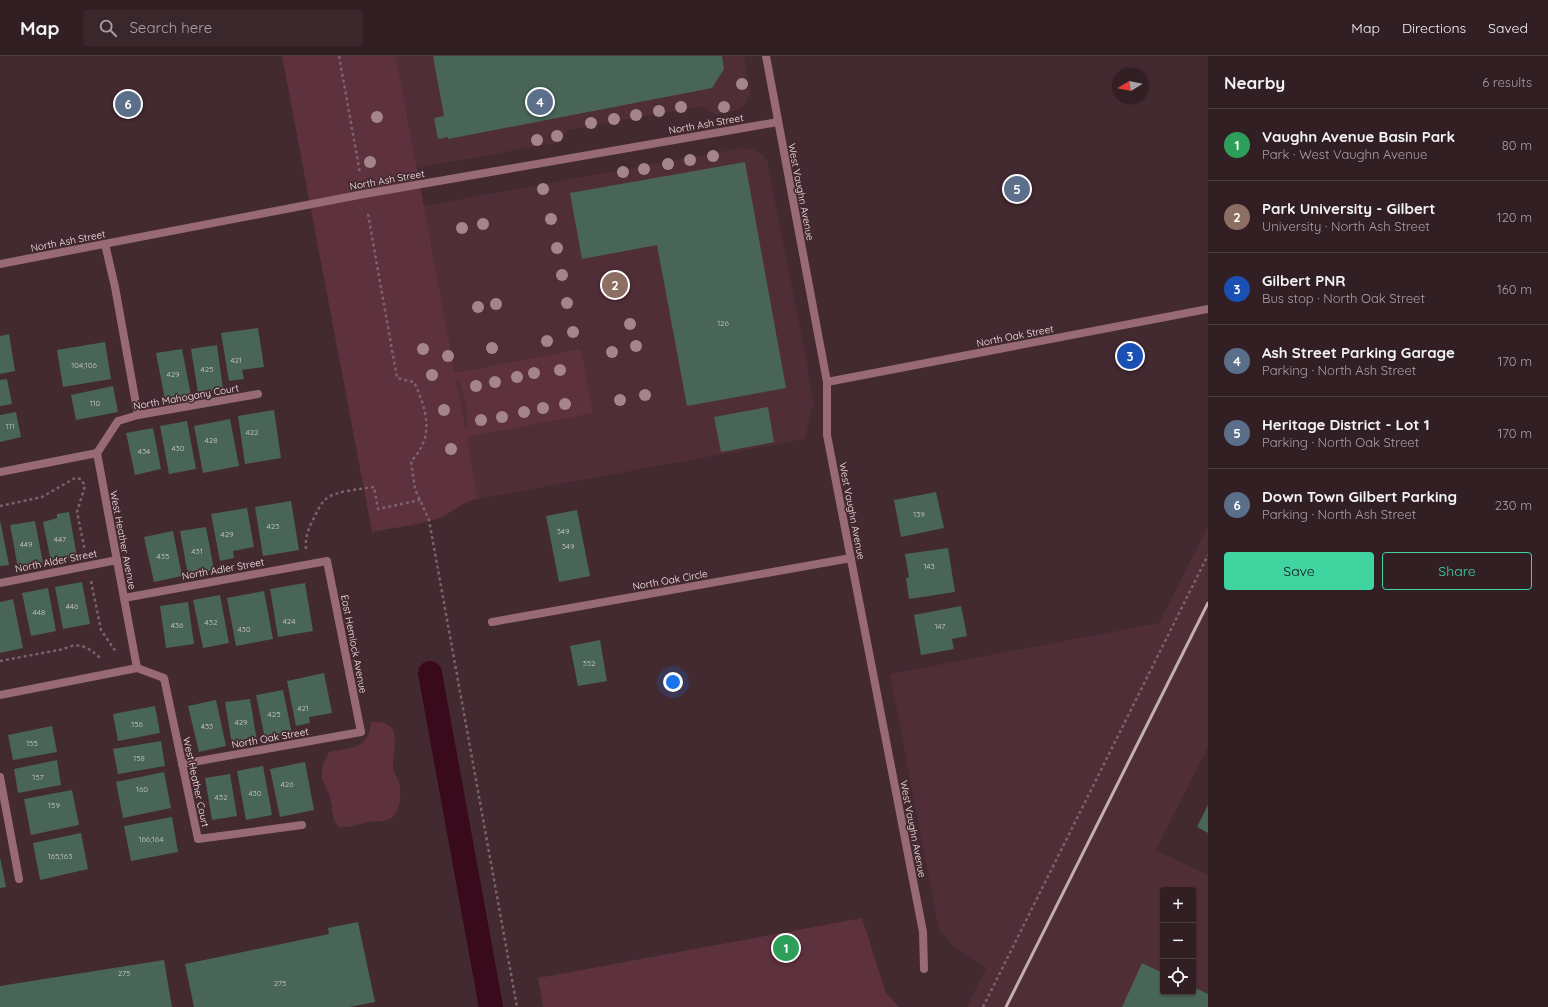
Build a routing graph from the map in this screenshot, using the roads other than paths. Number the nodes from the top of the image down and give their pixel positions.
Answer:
1 (766, 56) edge
2 (778, 122) junction
3 (105, 244) junction
4 (0, 264) edge
5 (1208, 309) edge
6 (827, 382) junction
7 (258, 394) dead end
8 (138, 415) junction
9 (96, 453) junction
10 (0, 472) edge
11 (851, 558) junction
12 (116, 560) junction
13 (327, 560) joint
14 (0, 583) edge
15 (124, 598) junction
16 (492, 622) dead end
17 (137, 668) junction
18 (0, 695) edge
19 (361, 732) joint
20 (182, 764) junction
21 (0, 776) edge
22 (302, 825) dead end
23 (19, 879) dead end
24 (924, 969) dead end

1 - 2 street, West Vaughn Avenue
2 - 3 street, North Ash Street
2 - 6 street, West Vaughn Avenue
3 - 4 street, North Ash Street
3 - 8 street
5 - 6 street, North Oak Street
6 - 11 street, West Vaughn Avenue
7 - 8 street, North Mahogany Court
8 - 9 street, North Mahogany Court
9 - 10 street
9 - 12 street, West Heather Avenue
11 - 16 street, North Oak Circle
11 - 24 street, West Vaughn Avenue
12 - 14 street, North Alder Street
12 - 15 street, West Heather Avenue
13 - 15 street, North Adler Street
13 - 19 street, East Hemlock Avenue
15 - 17 street, West Heather Avenue
17 - 18 street
17 - 20 street, West Heather Court
19 - 20 street, North Oak Street
20 - 22 street, West Heather Court
21 - 23 street

